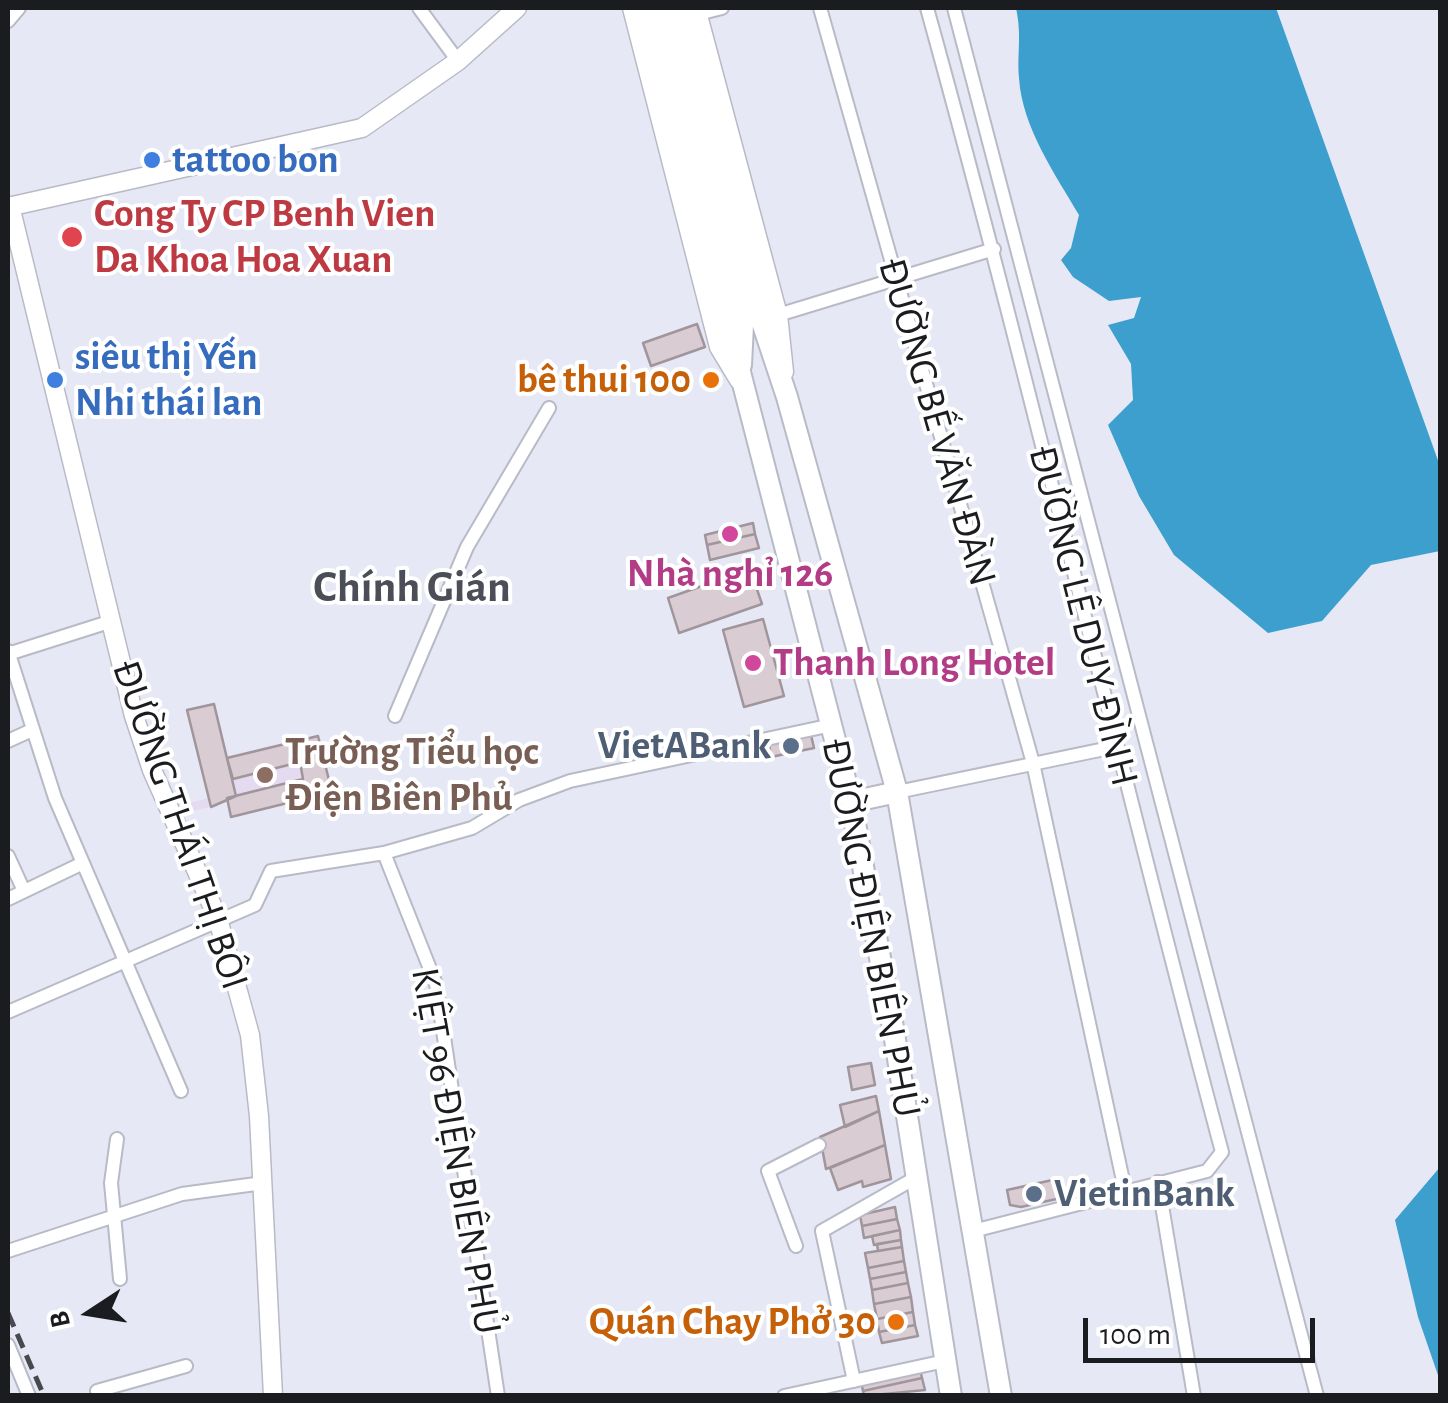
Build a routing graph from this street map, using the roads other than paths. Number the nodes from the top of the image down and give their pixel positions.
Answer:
1 (19, 8) edge
2 (418, 8) edge
3 (516, 8) edge
4 (632, 8) edge
5 (646, 8) edge
6 (662, 8) edge
7 (722, 8) edge
8 (820, 8) edge
9 (927, 8) edge
10 (954, 8) edge
11 (691, 10) edge
12 (8, 22) edge
13 (458, 61) junction
14 (9, 206) edge
15 (994, 249) junction
16 (897, 278) junction
17 (778, 315) junction
18 (739, 380) junction
19 (787, 397) junction
20 (549, 408) dead end
21 (112, 620) junction
22 (8, 653) edge
23 (394, 716) dead end
24 (832, 724) junction
25 (32, 730) junction
26 (8, 741) edge
27 (1114, 746) junction
28 (1033, 763) junction
29 (896, 792) junction
30 (850, 802) junction
31 (384, 853) junction
32 (8, 856) edge
33 (84, 863) junction
34 (24, 891) junction
35 (8, 899) edge
36 (218, 919) junction
37 (123, 961) junction
38 (8, 1012) edge
39 (180, 1091) dead end
40 (116, 1139) dead end
41 (819, 1145) dead end
42 (917, 1177) junction
43 (1158, 1182) junction
44 (263, 1183) junction
45 (1125, 1190) junction
46 (113, 1218) junction
47 (973, 1231) junction
48 (796, 1246) dead end
49 (8, 1252) edge
50 (120, 1279) dead end
51 (8, 1345) edge
52 (946, 1361) junction
53 (186, 1366) dead end
54 (854, 1380) junction
55 (128, 1389) edge
56 (96, 1390) dead end
57 (30, 1396) edge
58 (272, 1396) edge
59 (498, 1396) edge
60 (784, 1396) edge
61 (951, 1396) edge
62 (1001, 1396) edge
63 (1194, 1396) edge
64 (1317, 1396) edge

1 - 12 street
2 - 13 street
3 - 13 street
4 - 18 street, ĐƯỜNG ĐIỆN BIÊN PHỦ
5 - 18 main road
6 - 18 main road
7 - 11 street
8 - 16 street, ĐƯỜNG BẾ VĂN ĐÀN
9 - 15 street, ĐƯỜNG LÊ DUY ĐÌNH
10 - 64 street
11 - 17 street, ĐƯỜNG ĐIỆN BIÊN PHỦ
11 - 19 main road
13 - 14 street
14 - 21 street, ĐƯỜNG THÁI THỊ BÔI
15 - 16 street
15 - 27 street, ĐƯỜNG LÊ DUY ĐÌNH
16 - 17 street
16 - 28 street, ĐƯỜNG BẾ VĂN ĐÀN
17 - 19 street, ĐƯỜNG ĐIỆN BIÊN PHỦ
18 - 24 main road, ĐƯỜNG ĐIỆN BIÊN PHỦ
19 - 29 main road, ĐƯỜNG ĐIỆN BIÊN PHỦ
20 - 23 street
21 - 22 street
21 - 36 street, ĐƯỜNG THÁI THỊ BÔI
22 - 25 street
24 - 30 main road, ĐƯỜNG ĐIỆN BIÊN PHỦ
24 - 31 street
25 - 26 street
25 - 33 street
27 - 28 street
27 - 43 street, ĐƯỜNG LÊ DUY ĐÌNH
28 - 29 street
28 - 45 street, ĐƯỜNG BẾ VĂN ĐÀN
29 - 30 main road
29 - 47 main road, ĐƯỜNG ĐIỆN BIÊN PHỦ
30 - 42 main road, ĐƯỜNG ĐIỆN BIÊN PHỦ
31 - 36 street
31 - 59 street, KIỆT 96 ĐIỆN BIÊN PHỦ
32 - 34 street
33 - 34 street
33 - 37 street
34 - 35 street
36 - 37 street
36 - 44 street, ĐƯỜNG THÁI THỊ BÔI
37 - 38 street
37 - 39 street
40 - 46 street
41 - 48 street
42 - 52 main road, ĐƯỜNG ĐIỆN BIÊN PHỦ
42 - 54 street
43 - 45 street
43 - 63 street
44 - 46 street
44 - 58 street, ĐƯỜNG THÁI THỊ BÔI
45 - 47 street
46 - 49 street
46 - 50 street
47 - 62 main road, ĐƯỜNG ĐIỆN BIÊN PHỦ
51 - 57 street
52 - 54 street
52 - 61 main road, ĐƯỜNG ĐIỆN BIÊN PHỦ
53 - 55 street
54 - 60 street
55 - 56 street

